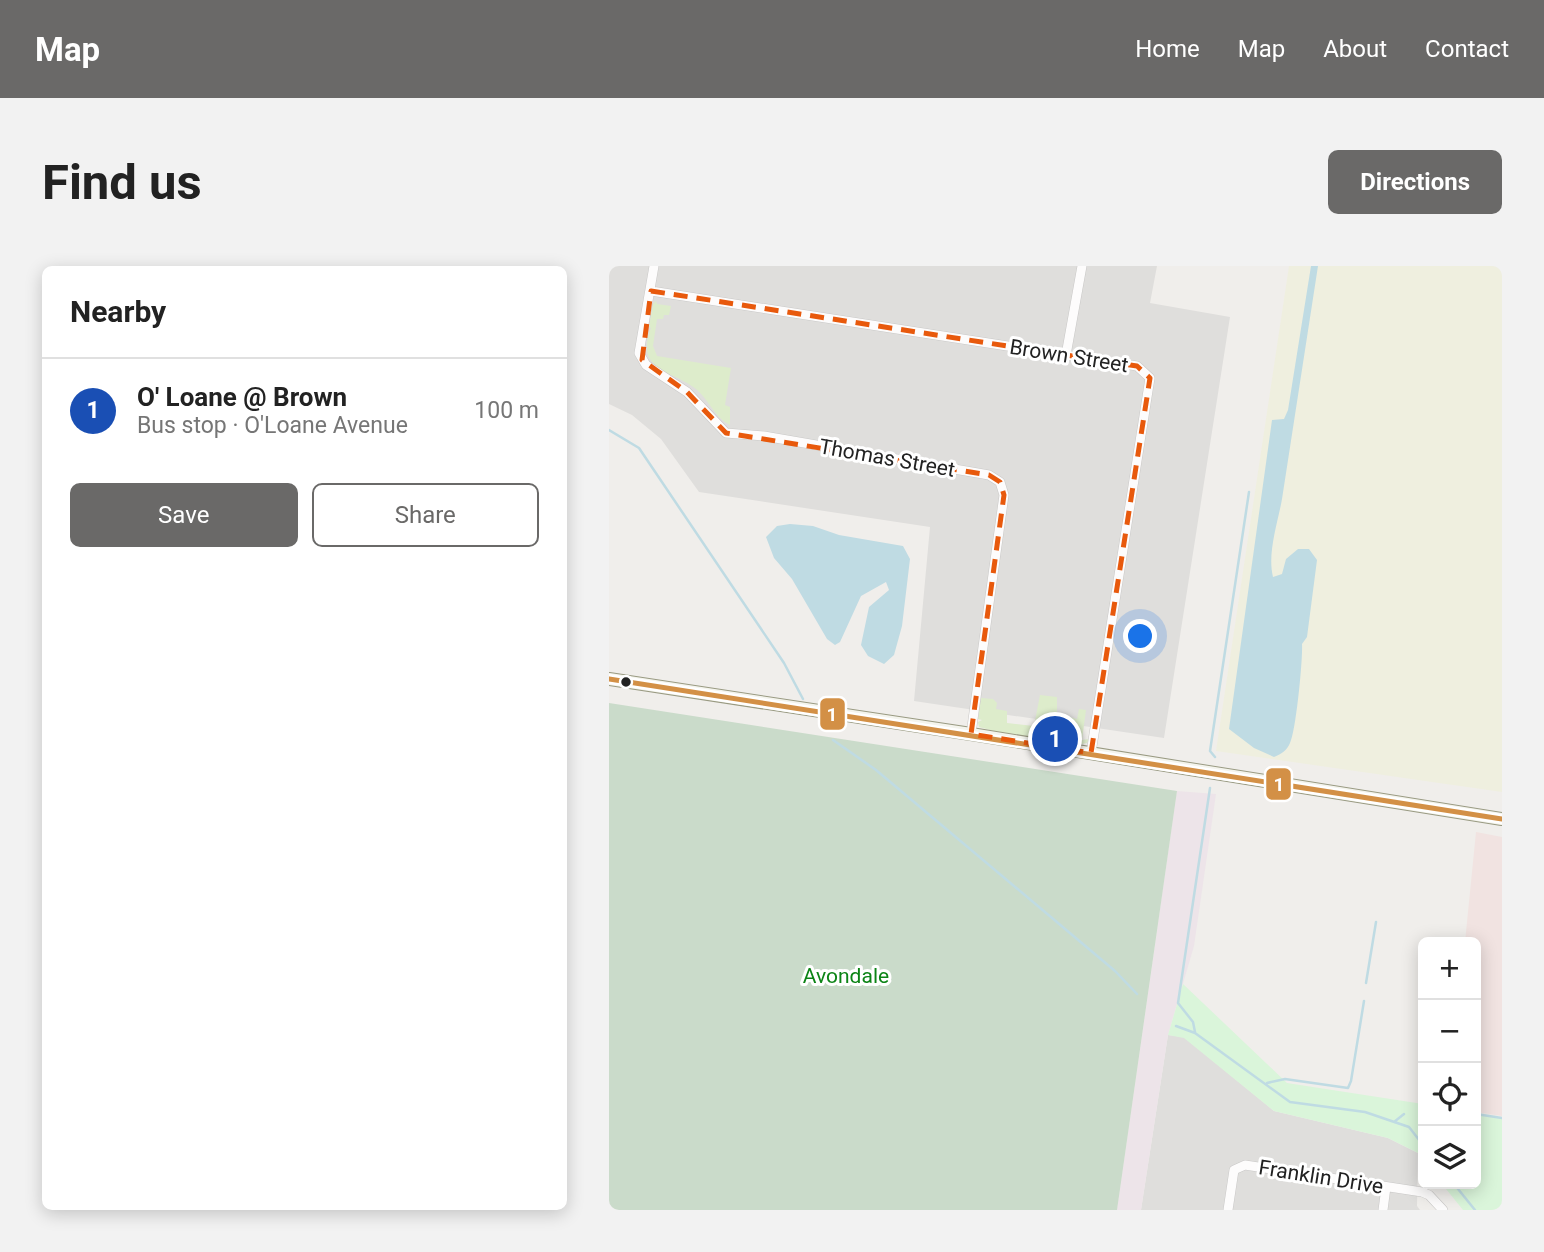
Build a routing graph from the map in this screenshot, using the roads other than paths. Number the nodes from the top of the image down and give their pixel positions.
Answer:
1 (654, 266) edge
2 (1082, 266) edge
3 (651, 291) junction
4 (1066, 355) junction
5 (609, 679) edge
6 (971, 734) junction
7 (1091, 753) junction
8 (1502, 819) edge
9 (1386, 1187) junction
10 (1228, 1210) edge
11 (1383, 1210) edge
12 (1443, 1210) edge

1 - 3 street, Thomas Street
2 - 4 street
3 - 4 street, Brown Street
3 - 6 street, Thomas Street
4 - 7 street, Brown Street
5 - 6 street
6 - 7 street
7 - 8 street
9 - 10 street, Franklin Drive
9 - 11 street
9 - 12 street, Franklin Drive

